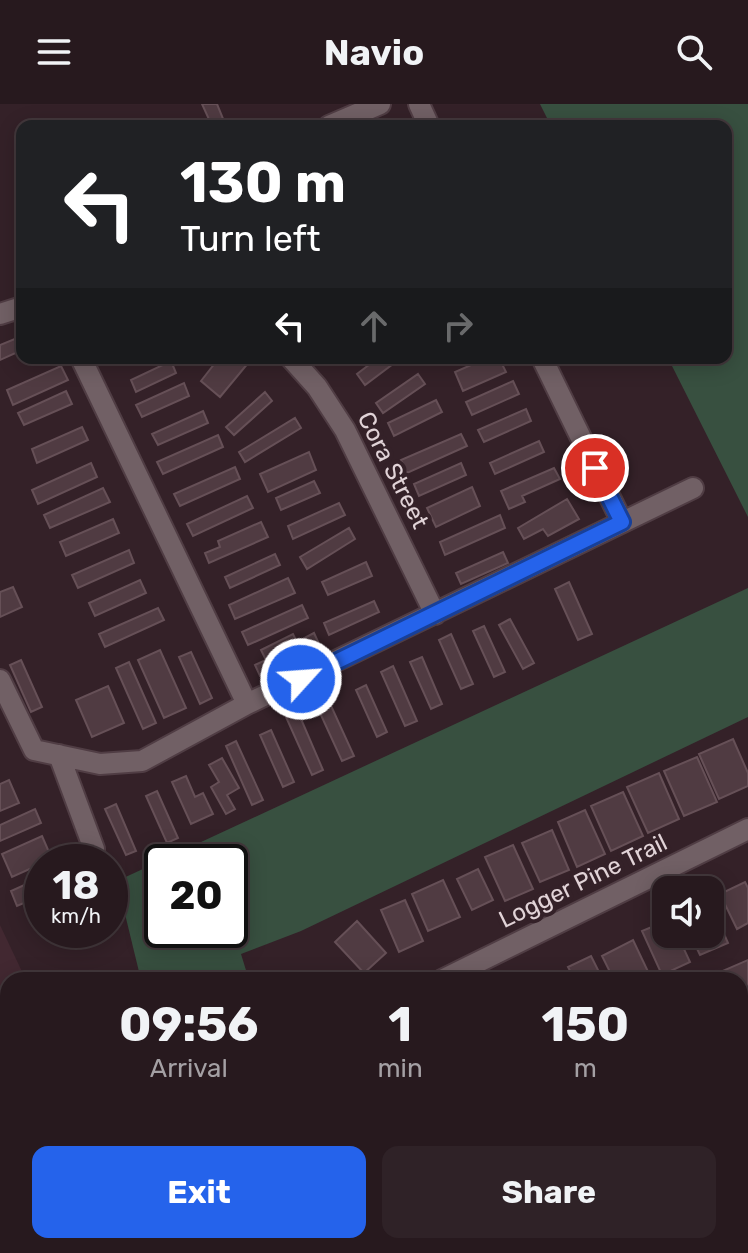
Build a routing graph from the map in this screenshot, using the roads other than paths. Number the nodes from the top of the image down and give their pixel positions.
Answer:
1 (380, 104) edge
2 (343, 120) edge
3 (84, 364) edge
4 (296, 364) edge
5 (545, 364) edge
6 (693, 488) dead end
7 (622, 522) junction
8 (435, 614) junction
9 (0, 680) edge
10 (247, 704) junction
11 (59, 755) junction
12 (748, 829) edge
13 (92, 844) edge
14 (458, 972) edge

1 - 2 street
3 - 10 street
4 - 8 street, Cora Street
5 - 7 street
6 - 7 street
7 - 8 street
8 - 10 street
9 - 11 street
10 - 11 street
11 - 13 street
12 - 14 street, Logger Pine Trail

